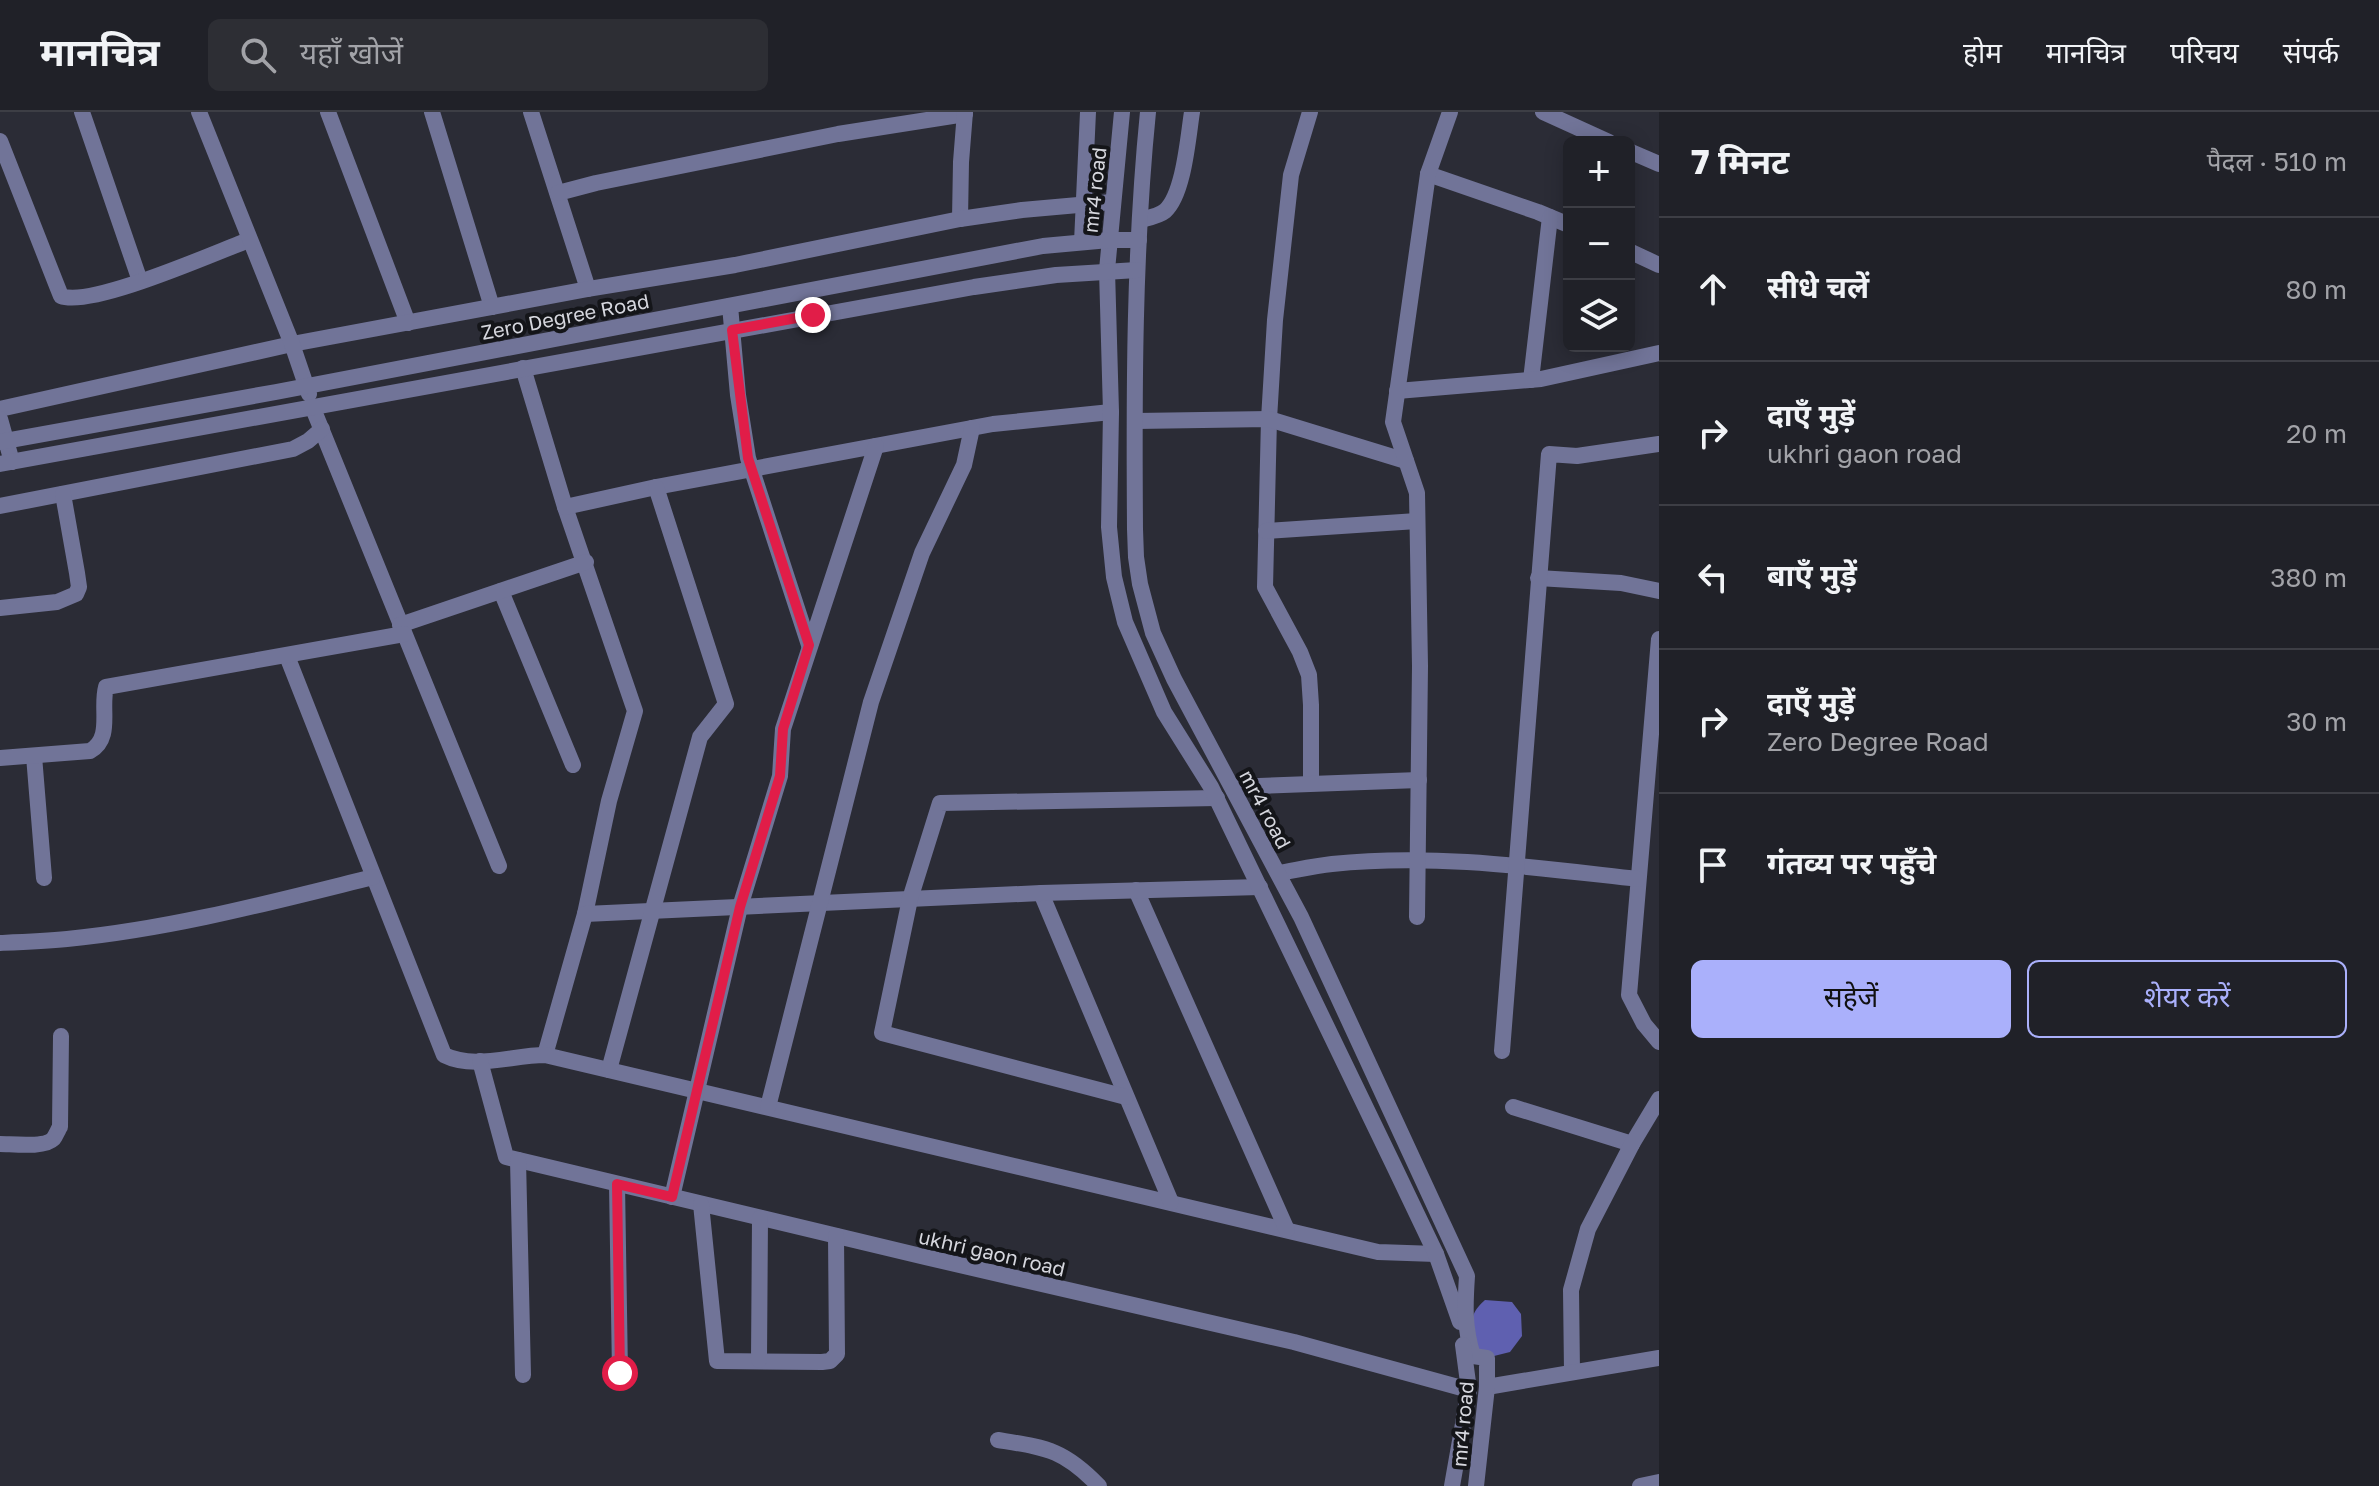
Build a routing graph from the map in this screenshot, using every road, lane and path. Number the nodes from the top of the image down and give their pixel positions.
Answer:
1 (82, 112) edge
2 (199, 112) edge
3 (328, 112) edge
4 (432, 112) edge
5 (531, 112) edge
6 (1088, 112) edge
7 (1122, 112) edge
8 (1148, 112) edge
9 (1192, 112) edge
10 (1310, 112) edge
11 (1450, 112) edge
12 (1543, 112) edge
13 (965, 113) edge
14 (1596, 136) edge
15 (0, 141) edge
16 (1635, 154) edge
17 (1659, 164) edge
18 (1428, 174) junction
19 (558, 193) junction
20 (1112, 202) junction
21 (1083, 206) junction
22 (1550, 217) junction
23 (960, 219) junction
24 (1140, 220) junction
25 (1563, 222) edge
26 (249, 240) junction
27 (1109, 240) junction
28 (1139, 240) junction
29 (1082, 242) junction
30 (1635, 254) edge
31 (1659, 265) edge
32 (1107, 270) junction
33 (1137, 270) junction
34 (140, 281) junction
35 (588, 289) junction
36 (730, 306) junction
37 (492, 307) junction
38 (408, 323) junction
39 (732, 330) junction
40 (292, 344) junction
41 (1659, 353) edge
42 (523, 368) junction
43 (1531, 380) junction
44 (307, 384) junction
45 (1397, 391) junction
46 (312, 406) junction
47 (0, 409) edge
48 (1111, 412) junction
49 (0, 419) edge
50 (1269, 419) junction
51 (1136, 421) junction
52 (972, 428) junction
53 (322, 429) junction
54 (3, 441) edge
55 (1659, 444) edge
56 (876, 446) junction
57 (1406, 461) junction
58 (6, 463) edge
59 (752, 470) junction
60 (656, 487) junction
61 (63, 494) junction
62 (0, 506) edge
63 (565, 507) junction
64 (1417, 521) junction
65 (1266, 531) junction
66 (586, 562) junction
67 (1538, 578) junction
68 (501, 591) junction
69 (1659, 591) edge
70 (0, 608) edge
71 (402, 630) junction
72 (1659, 639) edge
73 (809, 645) junction
74 (287, 656) junction
75 (1655, 719) edge
76 (34, 756) junction
77 (0, 758) edge
78 (573, 765) dead end
79 (1419, 780) junction
80 (1311, 783) junction
81 (1233, 787) junction
82 (1217, 798) junction
83 (1417, 861) junction
84 (499, 866) dead end
85 (1517, 866) junction
86 (1278, 873) junction
87 (373, 877) junction
88 (44, 878) dead end
89 (1638, 879) junction
90 (1260, 887) junction
91 (1136, 890) junction
92 (1041, 893) junction
93 (910, 899) junction
94 (822, 903) junction
95 (740, 907) junction
96 (654, 911) junction
97 (585, 914) junction
98 (1417, 917) dead end
99 (0, 943) edge
100 (61, 1036) dead end
101 (1659, 1042) edge
102 (1502, 1051) dead end
103 (545, 1055) junction
104 (480, 1061) junction
105 (609, 1070) junction
106 (698, 1091) junction
107 (1126, 1097) junction
108 (1659, 1099) edge
109 (768, 1107) junction
110 (1513, 1107) dead end
111 (0, 1144) edge
112 (1632, 1144) junction
113 (512, 1158) junction
114 (617, 1184) junction
115 (672, 1197) junction
116 (1171, 1202) junction
117 (701, 1204) junction
118 (760, 1218) junction
119 (1287, 1230) junction
120 (836, 1236) junction
121 (1436, 1254) junction
122 (1659, 1358) edge
123 (759, 1360) junction
124 (1572, 1372) junction
125 (620, 1373) dead end
126 (523, 1375) dead end
127 (1487, 1387) junction
128 (1469, 1390) junction
129 (998, 1440) dead end
130 (1659, 1482) edge
131 (1099, 1486) edge
132 (1452, 1486) edge
133 (1476, 1486) edge
134 (1640, 1486) edge

1 - 34 street
2 - 26 street
3 - 38 street
4 - 37 street
5 - 19 street
6 - 21 street
7 - 20 street, mr4 road
8 - 24 street, mr4 road
9 - 24 street
10 - 50 street
11 - 18 street
12 - 14 street
13 - 19 street
13 - 23 street
15 - 34 street
16 - 17 street
18 - 22 street
18 - 45 street
19 - 35 street
20 - 21 street
20 - 27 street, mr4 road
21 - 23 street
21 - 29 street
22 - 25 street
22 - 43 street
23 - 35 street
24 - 28 street, mr4 road
26 - 34 street
26 - 40 street
27 - 28 street, Zero Degree Road
27 - 29 street, Zero Degree Road
27 - 32 street, mr4 road
28 - 33 street, mr4 road
29 - 36 street, Zero Degree Road
30 - 31 street
32 - 33 street
32 - 39 street
32 - 48 street, mr4 road
33 - 51 street, mr4 road
35 - 37 street
36 - 39 street
36 - 44 street, Zero Degree Road
37 - 38 street
38 - 40 street
39 - 42 street
39 - 59 street
40 - 44 street
40 - 47 street
41 - 43 street
42 - 46 street
42 - 63 street
43 - 45 street
44 - 46 street
44 - 54 street, Zero Degree Road
45 - 57 street
46 - 53 street
46 - 58 street
48 - 52 street
48 - 82 street, mr4 road
49 - 54 street
50 - 51 street
50 - 57 street
50 - 65 street
51 - 81 street, mr4 road
52 - 56 street
52 - 94 street
53 - 61 street
53 - 71 street
54 - 58 street
55 - 67 street
56 - 59 street
56 - 73 street
57 - 64 street
59 - 60 street
59 - 73 street
60 - 63 street
60 - 96 street
61 - 62 street
61 - 70 street
63 - 66 street
64 - 65 street
64 - 79 street
65 - 80 street
66 - 68 street
66 - 97 street
67 - 69 street
67 - 85 street
68 - 71 street
68 - 78 street
71 - 74 street
71 - 84 street
72 - 75 street
73 - 95 street
74 - 76 street
74 - 87 street
75 - 89 street
76 - 77 street
76 - 88 street
79 - 80 street
79 - 83 street
80 - 81 street
81 - 86 street, mr4 road
82 - 90 street, mr4 road
82 - 93 street
83 - 85 street
83 - 86 street
83 - 98 street
85 - 89 street
85 - 102 street
86 - 127 street, mr4 road
87 - 99 street
87 - 104 street
89 - 101 street
90 - 91 street
90 - 121 street, mr4 road
91 - 92 street
91 - 119 street
92 - 93 street
92 - 107 street
93 - 94 street
93 - 107 street
94 - 95 street
94 - 109 street
95 - 96 street
95 - 106 street
96 - 97 street
96 - 105 street
97 - 103 street
100 - 111 street
103 - 104 street
103 - 105 street
104 - 113 street
105 - 106 street
106 - 109 street
106 - 115 street
107 - 116 street
108 - 112 street
109 - 116 street
110 - 112 street
112 - 124 street
113 - 114 street, ukhri gaon road
113 - 126 street
114 - 115 street, ukhri gaon road
114 - 125 street
115 - 117 street, ukhri gaon road
116 - 119 street
117 - 118 street, ukhri gaon road
117 - 123 street
118 - 120 street, ukhri gaon road
118 - 123 street
119 - 121 street
120 - 123 street
120 - 128 street, ukhri gaon road
121 - 128 street, mr4 road
122 - 124 street
124 - 127 street
127 - 133 street, mr4 road
128 - 132 street, mr4 road
129 - 131 street
130 - 134 street

